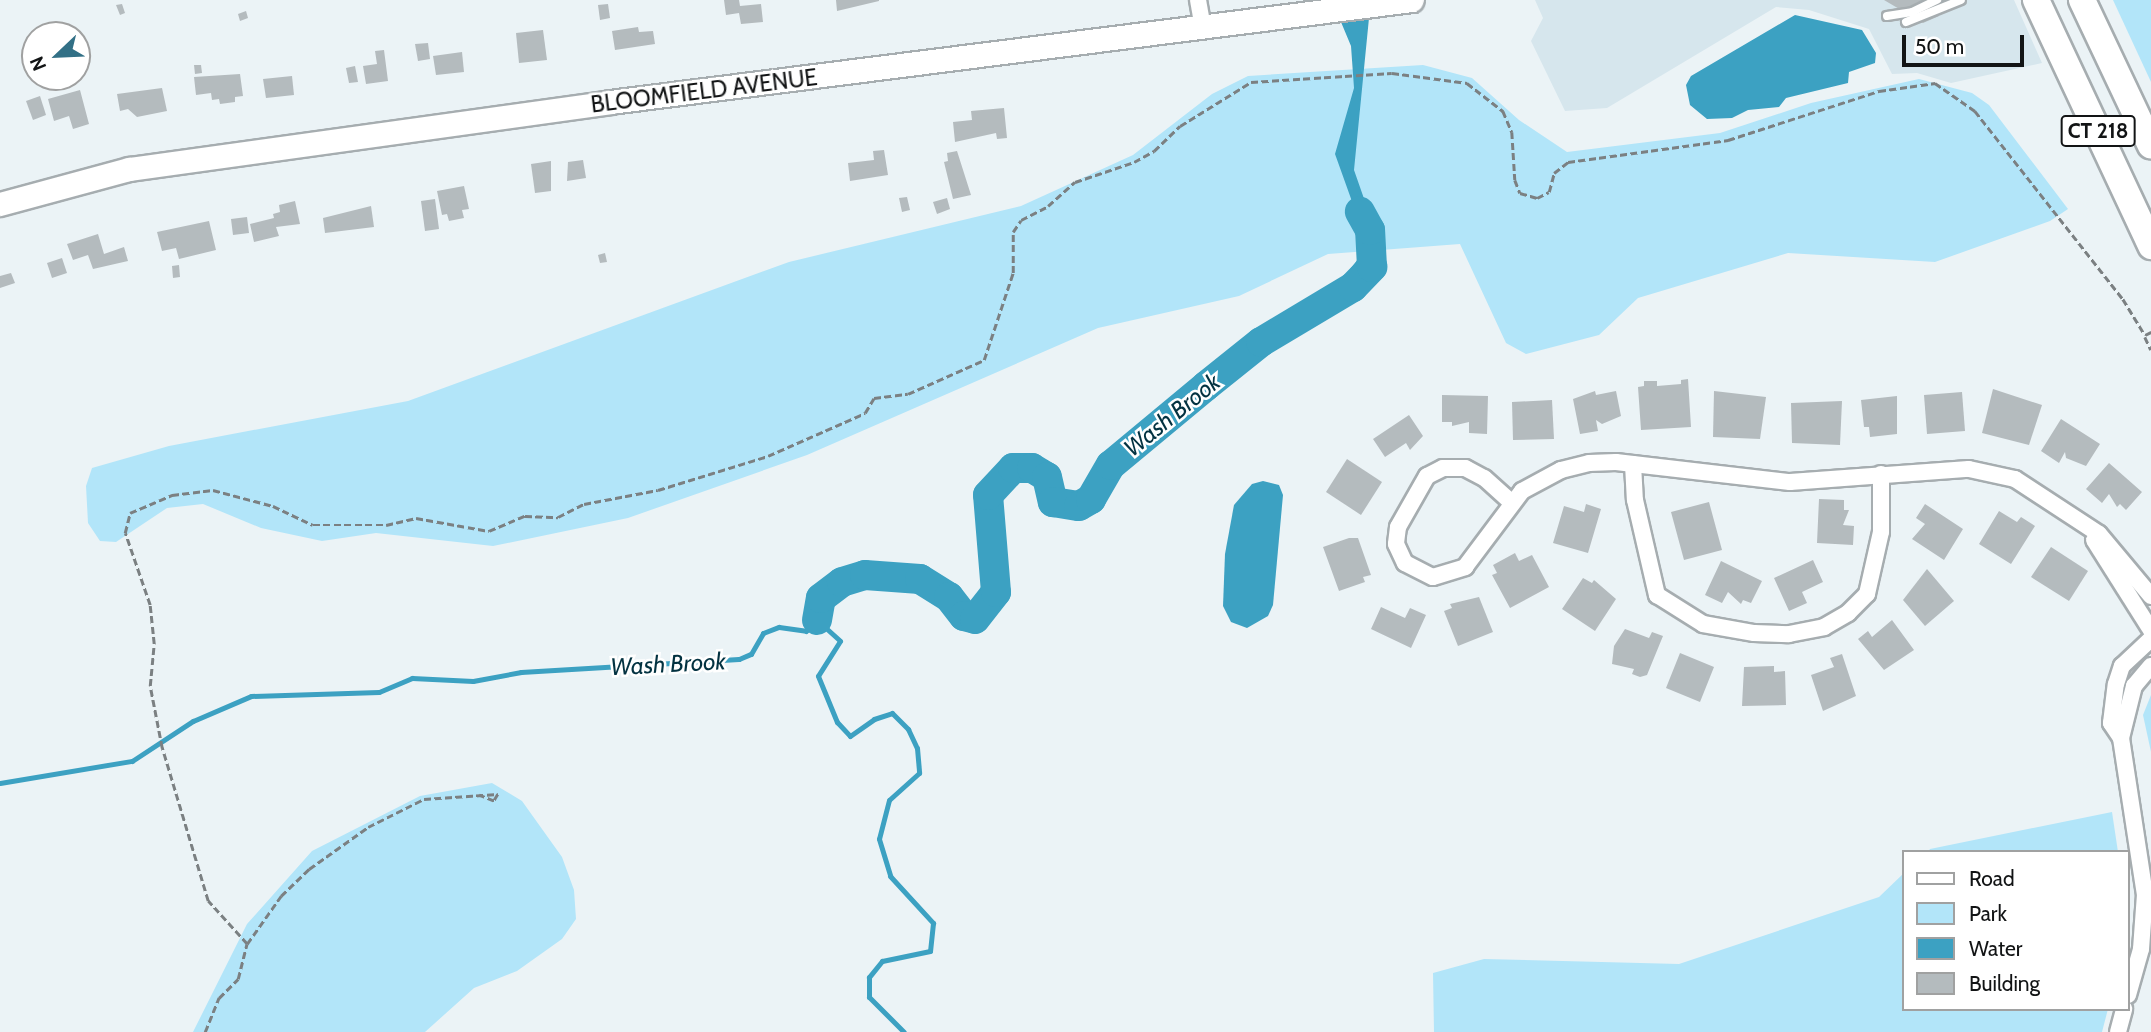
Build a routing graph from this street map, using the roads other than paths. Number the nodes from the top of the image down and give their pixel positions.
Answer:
1 (1198, 0) edge
2 (1937, 0) edge
3 (1961, 0) edge
4 (1403, 2) edge
5 (2040, 8) edge
6 (2086, 8) edge
7 (1886, 16) dead end
8 (1906, 22) dead end
9 (1203, 28) junction
10 (2151, 146) edge
11 (0, 204) edge
12 (2151, 246) edge
13 (1633, 464) junction
14 (1881, 474) junction
15 (1511, 502) junction
16 (2091, 531) junction
17 (2151, 596) edge
18 (2151, 630) edge
19 (2151, 639) edge
20 (2151, 666) edge
21 (2121, 738) junction
22 (2130, 988) edge
23 (2123, 1011) edge
24 (2118, 1032) edge

1 - 9 street
2 - 7 lane
3 - 8 lane
4 - 9 main road, BLOOMFIELD AVENUE
5 - 6 main road
5 - 12 main road, CT 218
6 - 10 main road, CT 218
9 - 11 main road, BLOOMFIELD AVENUE
13 - 14 street
13 - 14 street
13 - 15 street
14 - 16 street
15 - 15 street
16 - 17 street
16 - 18 street
19 - 21 street
20 - 21 street
21 - 22 street
23 - 24 street

